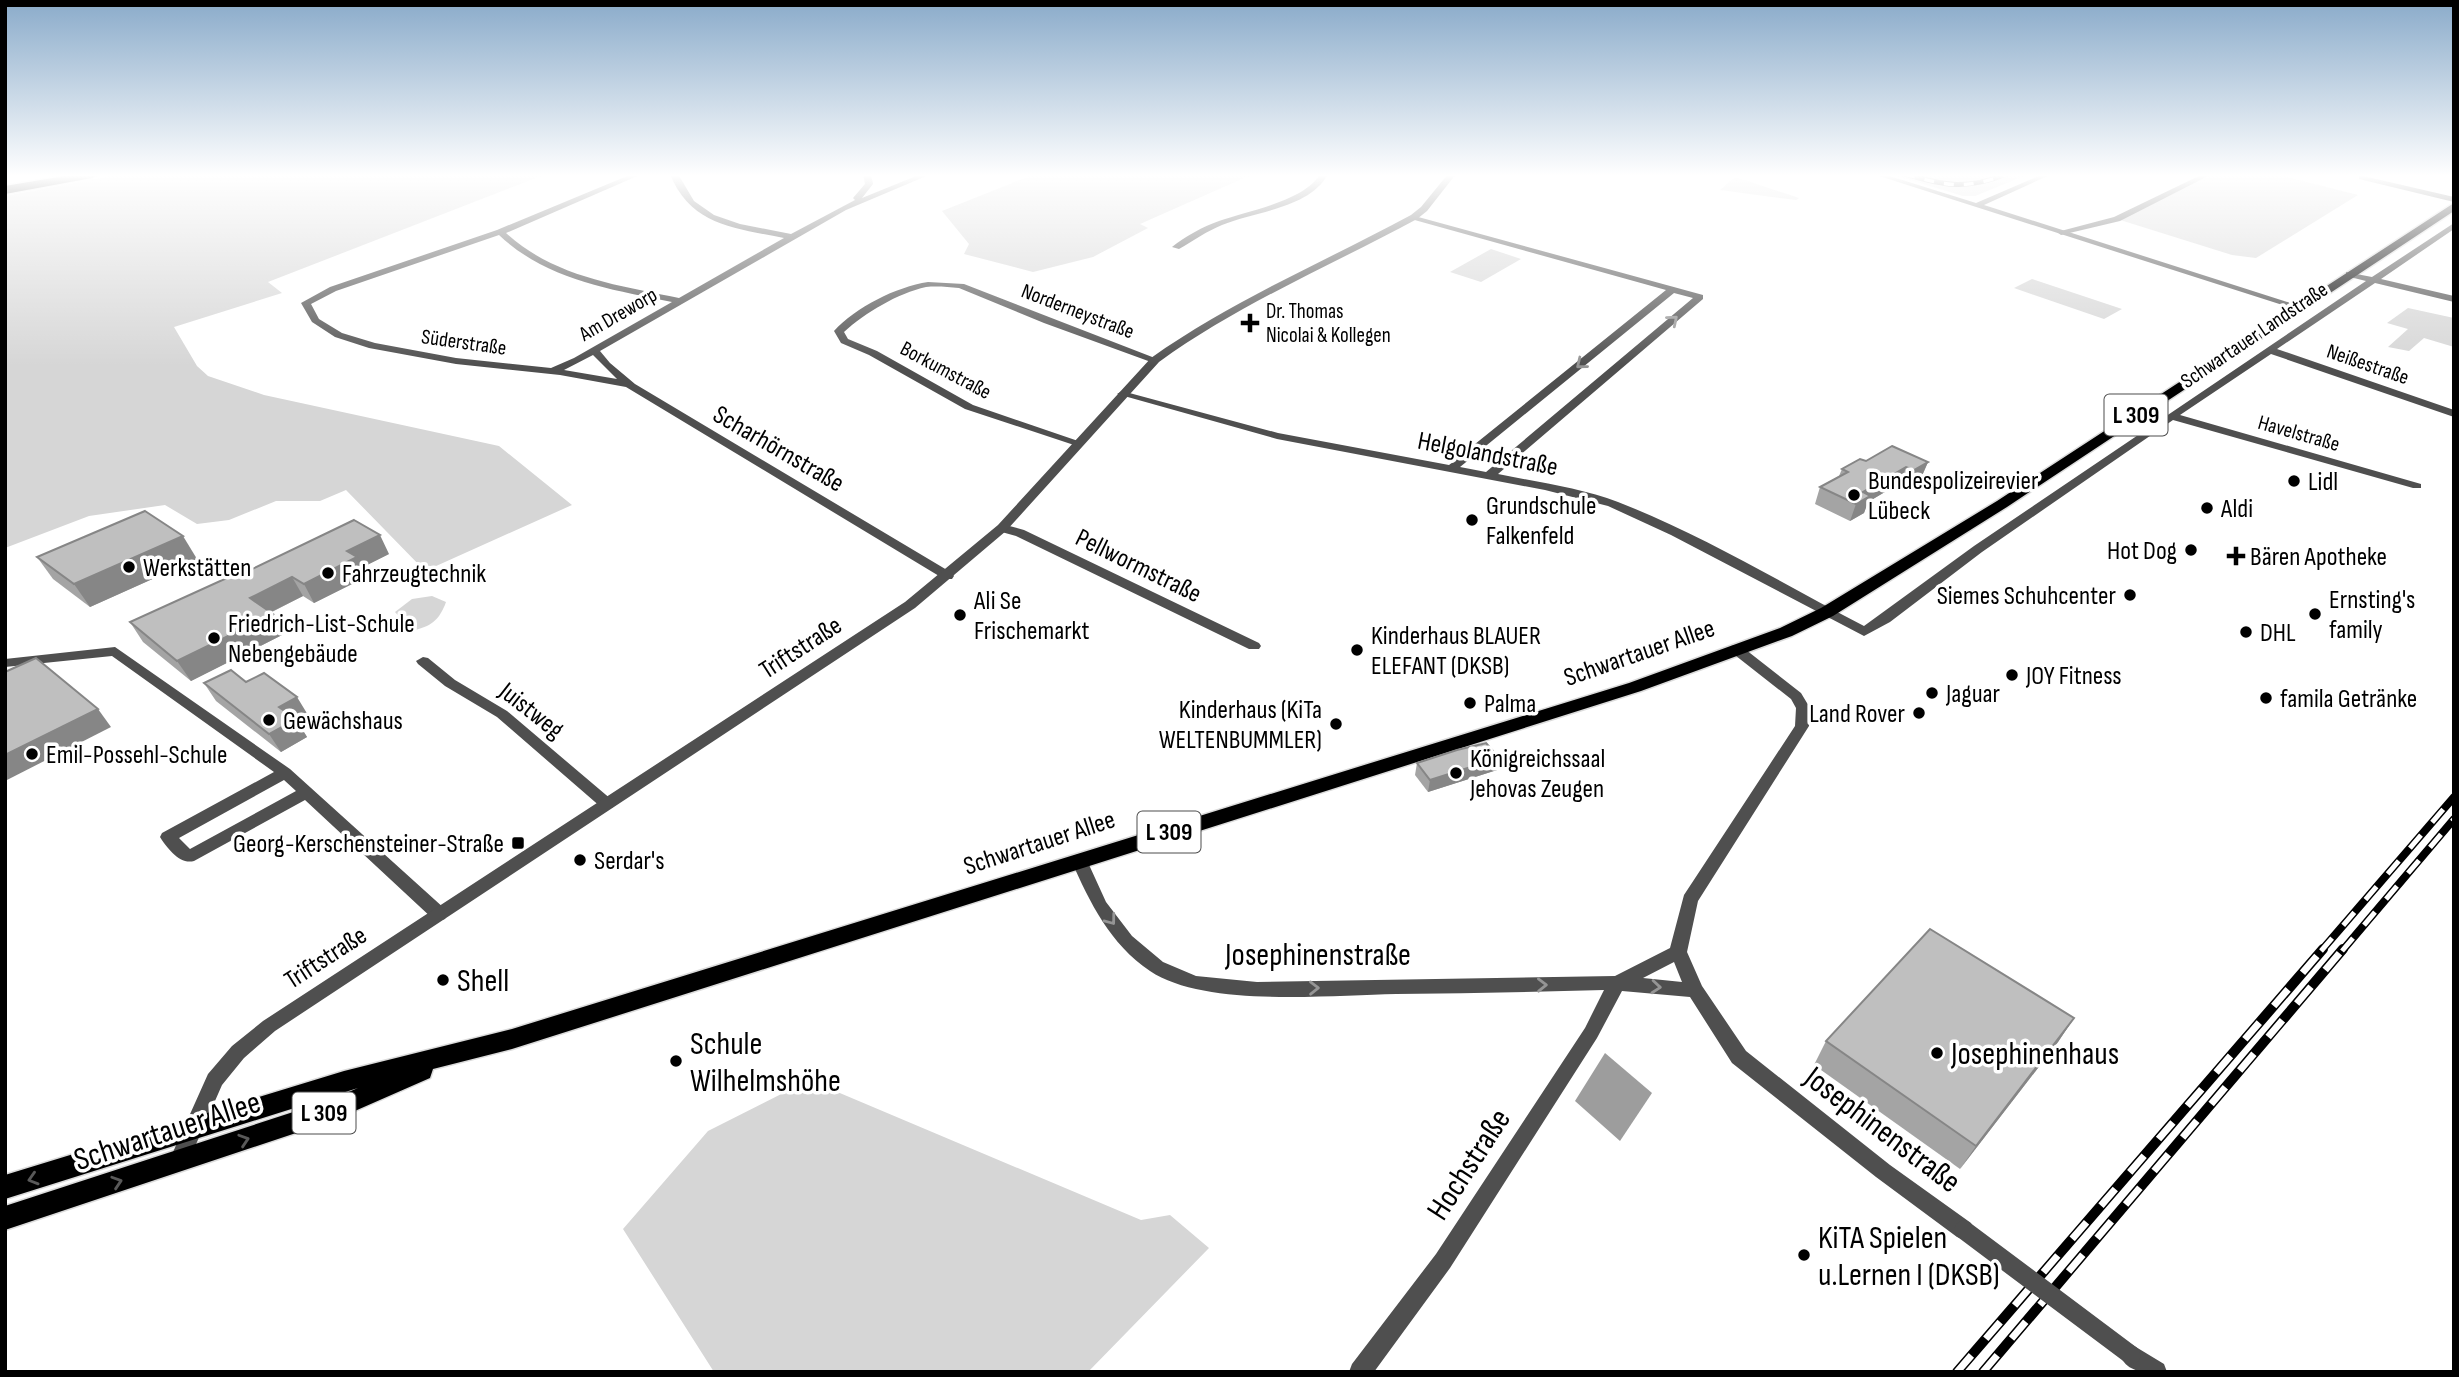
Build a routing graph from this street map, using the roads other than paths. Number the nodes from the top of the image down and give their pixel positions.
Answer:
1 (482, 238) edge
2 (506, 238) edge
3 (789, 238) edge
4 (1192, 238) edge
5 (1373, 238) edge
6 (1489, 238) edge
7 (2081, 238) edge
8 (2404, 238) edge
9 (2435, 238) edge
10 (1176, 247) dead end
11 (2349, 274) junction
12 (2372, 281) junction
13 (1672, 290) junction
14 (2454, 299) edge
15 (678, 301) junction
16 (2298, 307) junction
17 (839, 335) joint
18 (594, 350) junction
19 (1616, 351) junction
20 (2270, 351) junction
21 (1155, 360) junction
22 (552, 371) junction
23 (630, 385) junction
24 (1122, 394) junction
25 (1548, 408) junction
26 (2454, 414) edge
27 (2171, 416) junction
28 (1078, 443) junction
29 (1451, 468) junction
30 (1490, 475) junction
31 (2417, 486) dead end
32 (1002, 528) junction
33 (948, 576) junction
34 (1827, 612) junction
35 (1254, 646) dead end
36 (1736, 649) junction
37 (424, 661) dead end
38 (5, 663) edge
39 (285, 773) junction
40 (307, 792) junction
41 (607, 804) junction
42 (1079, 860) junction
43 (439, 914) junction
44 (1678, 952) junction
45 (1617, 983) junction
46 (1695, 990) junction
47 (464, 1052) junction
48 (192, 1130) junction
49 (179, 1161) junction
50 (5, 1187) edge
51 (5, 1218) edge
52 (1360, 1372) edge
53 (2156, 1372) edge

1 - 22 street, Süderstraße
2 - 15 street
3 - 15 street, Am Dreworp
4 - 10 street
5 - 21 street, Triftstraße
6 - 13 street
7 - 16 street
8 - 11 main road, Schwartauer Landstraße / L 309
9 - 12 street, Schwartauer Landstraße
11 - 12 street
11 - 16 main road, Schwartauer Landstraße / L 309
12 - 14 street
12 - 20 street, Schwartauer Landstraße
13 - 19 street
19 -> 13 street
15 - 18 street, Am Dreworp
16 - 34 main road, Schwartauer Landstraße / L 309
17 - 21 street, Norderneystraße
17 - 28 street, Borkumstraße
18 - 22 street, Am Dreworp
18 - 23 street, Scharhörnstraße
19 - 25 street
19 -> 25 street
20 - 26 street, Neißestraße
20 - 27 street, Schwartauer Landstraße
21 - 24 street, Triftstraße
22 - 23 street, Süderstraße
23 - 33 street, Scharhörnstraße
24 - 28 street, Triftstraße
24 - 29 street, Helgolandstraße
25 - 29 street
25 - 30 street
27 - 31 street, Havelstraße
27 - 34 street, Schwartauer Landstraße
28 - 32 street, Triftstraße
29 - 30 street, Helgolandstraße
30 - 34 street, Helgolandstraße
32 - 33 street, Triftstraße
32 - 35 street, Pellwormstraße
33 - 41 street, Triftstraße
34 - 36 main road, Schwartauer Allee / L 309
36 - 42 main road, Schwartauer Allee / L 309
36 - 44 street
37 - 41 street, Juistweg
38 - 39 street
39 - 40 street
39 - 40 street
40 - 43 street
41 - 43 street, Triftstraße
42 -> 45 street, Josephinenstraße
42 - 47 main road, Schwartauer Allee / L 309
43 - 48 street, Triftstraße
44 - 45 street
44 - 46 street
45 -> 46 street
45 - 52 street, Hochstraße
46 - 53 street, Josephinenstraße, bridge
47 - 48 main road, Schwartauer Allee / L 309
49 -> 47 main road, Schwartauer Allee / L 309
48 - 49 street, Triftstraße
48 -> 50 main road, Schwartauer Allee / L 309
51 -> 49 main road, Schwartauer Allee / L 309

